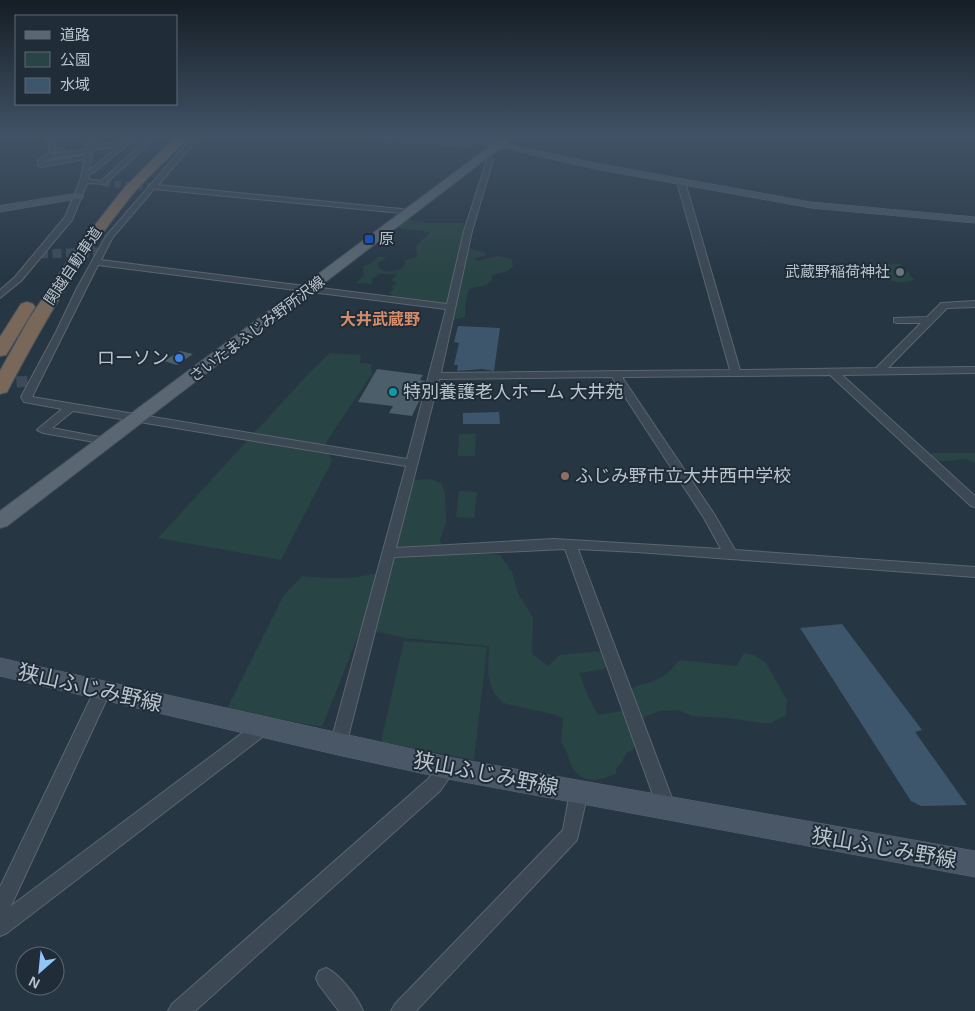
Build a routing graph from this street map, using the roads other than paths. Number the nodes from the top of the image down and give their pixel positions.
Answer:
1 (84, 182) edge
2 (125, 182) edge
3 (138, 182) edge
4 (157, 182) edge
5 (446, 182) edge
6 (483, 182) edge
7 (681, 182) edge
8 (682, 182) edge
9 (152, 188) junction
10 (79, 196) junction
11 (0, 209) edge
12 (411, 212) junction
13 (975, 220) edge
14 (96, 262) junction
15 (310, 288) junction
16 (0, 295) edge
17 (975, 304) edge
18 (452, 307) junction
19 (897, 320) dead end
20 (929, 320) junction
21 (0, 351) edge
22 (879, 370) junction
23 (975, 370) edge
24 (832, 371) junction
25 (736, 372) junction
26 (615, 374) junction
27 (435, 376) junction
28 (0, 388) edge
29 (71, 408) junction
30 (138, 418) junction
31 (106, 441) junction
32 (412, 463) junction
33 (975, 503) edge
34 (0, 521) edge
35 (570, 545) junction
36 (387, 553) junction
37 (731, 554) junction
38 (975, 572) edge
39 (0, 668) edge
40 (103, 690) junction
41 (263, 727) junction
42 (338, 745) junction
43 (448, 768) junction
44 (580, 792) junction
45 (667, 808) junction
46 (975, 864) edge
47 (0, 908) edge
48 (0, 926) edge
49 (326, 978) dead end
50 (179, 1011) edge
51 (352, 1011) edge
52 (402, 1011) edge

1 - 10 street
2 - 21 highway, 関越自動車道
3 - 28 highway, 関越自動車道
4 - 9 street
5 - 12 main road, さいたまふじみ野所沢線
6 - 18 street
7 - 25 street
8 - 13 street
9 - 12 street
9 - 14 street
10 - 11 street
10 - 16 street
12 - 15 main road, さいたまふじみ野所沢線
14 - 15 street
14 - 29 street
15 - 18 street
15 - 30 main road, さいたまふじみ野所沢線
17 - 20 street
18 - 27 street
19 - 20 street
20 - 22 street
22 - 23 street
22 - 24 street
24 - 25 street
24 - 33 street
25 - 26 street
26 - 27 street
26 - 37 street
27 - 32 street
29 - 30 street
29 - 31 street
30 - 31 main road, さいたまふじみ野所沢線
30 - 32 street
31 - 34 main road, さいたまふじみ野所沢線
32 - 36 street
35 - 36 street
35 - 37 street
35 - 45 street
36 - 42 street
37 - 38 street
39 - 40 street, 狭山ふじみ野線
40 - 41 street, 狭山ふじみ野線
40 - 47 street
41 - 42 street, 狭山ふじみ野線
41 - 48 street
42 - 43 street, 狭山ふじみ野線
43 - 44 street, 狭山ふじみ野線
43 - 50 street
44 - 45 street, 狭山ふじみ野線
44 - 52 street
45 - 46 street, 狭山ふじみ野線
49 - 51 street

